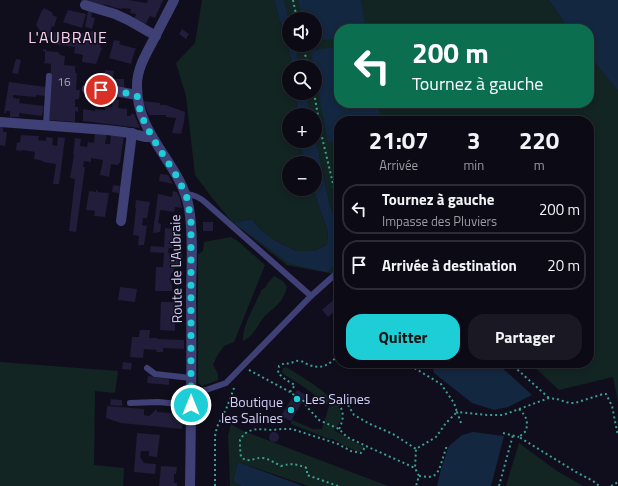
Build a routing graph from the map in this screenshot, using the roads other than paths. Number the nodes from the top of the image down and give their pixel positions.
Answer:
1 (174, 0) edge
2 (85, 5) dead end
3 (156, 36) junction
4 (49, 76) dead end
5 (87, 89) dead end
6 (137, 95) junction
7 (0, 122) edge
8 (46, 125) junction
9 (132, 133) junction
10 (152, 137) junction
11 (185, 194) junction
12 (121, 221) dead end
13 (334, 275) edge
14 (311, 296) junction
15 (146, 368) dead end
16 (191, 378) junction
17 (191, 392) junction
18 (130, 402) dead end
19 (191, 405) junction
20 (190, 486) edge

1 - 3 street, Route de L'Aubraie
2 - 3 street
3 - 6 street, Route de L'Aubraie
4 - 8 lane
5 - 6 street
6 - 10 street, Route de L'Aubraie
7 - 8 street
8 - 9 street
9 - 10 street
9 - 12 street
10 - 11 street, Route de L'Aubraie
11 - 14 lane
11 - 16 street, Route de L'Aubraie
13 - 14 lane
14 - 17 lane
15 - 16 lane
16 - 17 street, Route de L'Aubraie
17 - 19 street, Route de L'Aubraie
18 - 19 lane
19 - 20 street, Route de L'Aubraie

